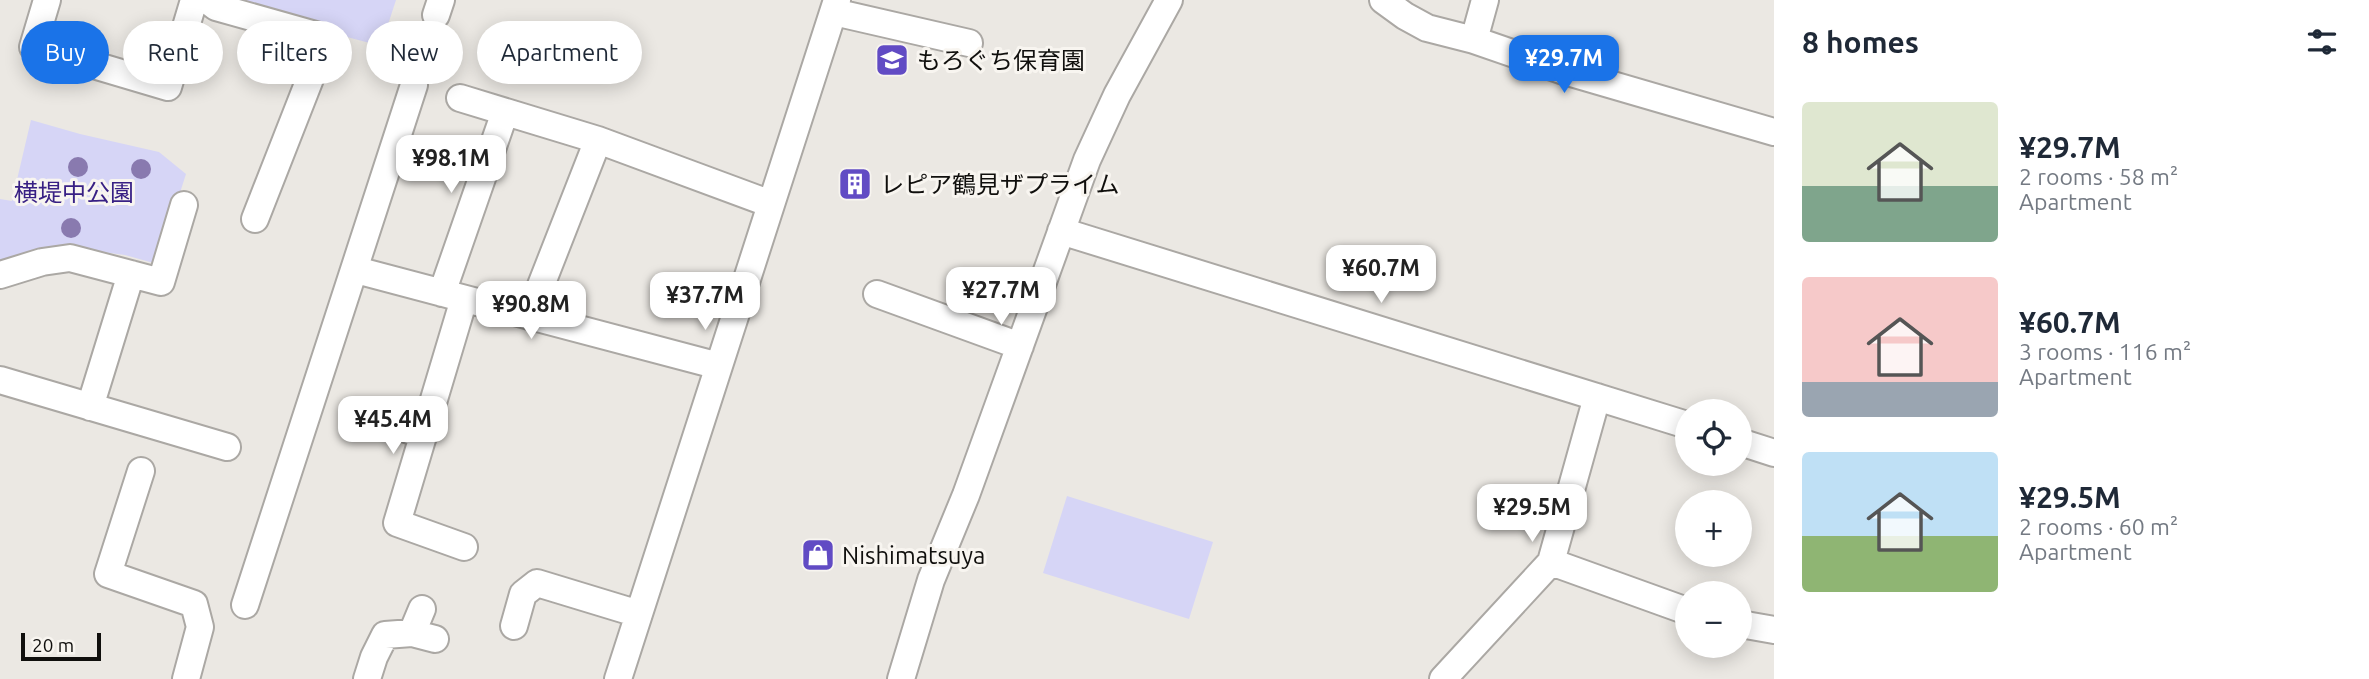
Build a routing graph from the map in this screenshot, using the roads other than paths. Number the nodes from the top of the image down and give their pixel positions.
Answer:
1 (47, 0) edge
2 (194, 0) edge
3 (207, 0) edge
4 (1169, 0) edge
5 (1382, 0) edge
6 (1485, 0) edge
7 (836, 6) edge
8 (1474, 40) junction
9 (969, 43) dead end
10 (414, 85) dead end
11 (460, 97) dead end
12 (505, 112) junction
13 (1774, 132) edge
14 (598, 140) junction
15 (771, 204) junction
16 (184, 205) dead end
17 (255, 219) dead end
18 (1061, 231) junction
19 (356, 270) junction
20 (131, 274) junction
21 (0, 275) edge
22 (877, 294) dead end
23 (453, 296) junction
24 (528, 316) junction
25 (1020, 346) junction
26 (719, 366) junction
27 (0, 380) edge
28 (1597, 397) junction
29 (90, 407) junction
30 (1675, 421) edge
31 (391, 424) dead end
32 (424, 435) junction
33 (1752, 446) edge
34 (227, 447) dead end
35 (1774, 453) edge
36 (141, 471) dead end
37 (464, 547) dead end
38 (1551, 562) junction
39 (245, 605) dead end
40 (1675, 607) edge
41 (639, 614) junction
42 (514, 626) dead end
43 (1752, 626) edge
44 (423, 627) dead end
45 (1774, 630) edge
46 (186, 679) edge
47 (367, 679) edge
48 (618, 679) edge
49 (901, 679) edge
50 (1443, 679) edge

1 - 2 street
3 - 17 street
4 - 18 street
5 - 8 street
6 - 8 street
7 - 9 street
7 - 15 street
8 - 13 street
10 - 19 street
11 - 12 street
12 - 14 street
12 - 23 street
14 - 15 street
14 - 24 street
15 - 26 street
16 - 20 street
18 - 25 street
18 - 28 street
19 - 23 street
19 - 39 street
20 - 21 street
20 - 29 street
22 - 25 street
23 - 24 street
23 - 32 street
24 - 26 street
25 - 49 street
26 - 41 street
27 - 29 street
28 - 30 street
28 - 38 street
29 - 34 street
31 - 32 street
32 - 37 street
33 - 35 street
36 - 46 street
38 - 40 street
38 - 50 street
41 - 42 street
41 - 48 street
43 - 45 street
44 - 47 street

